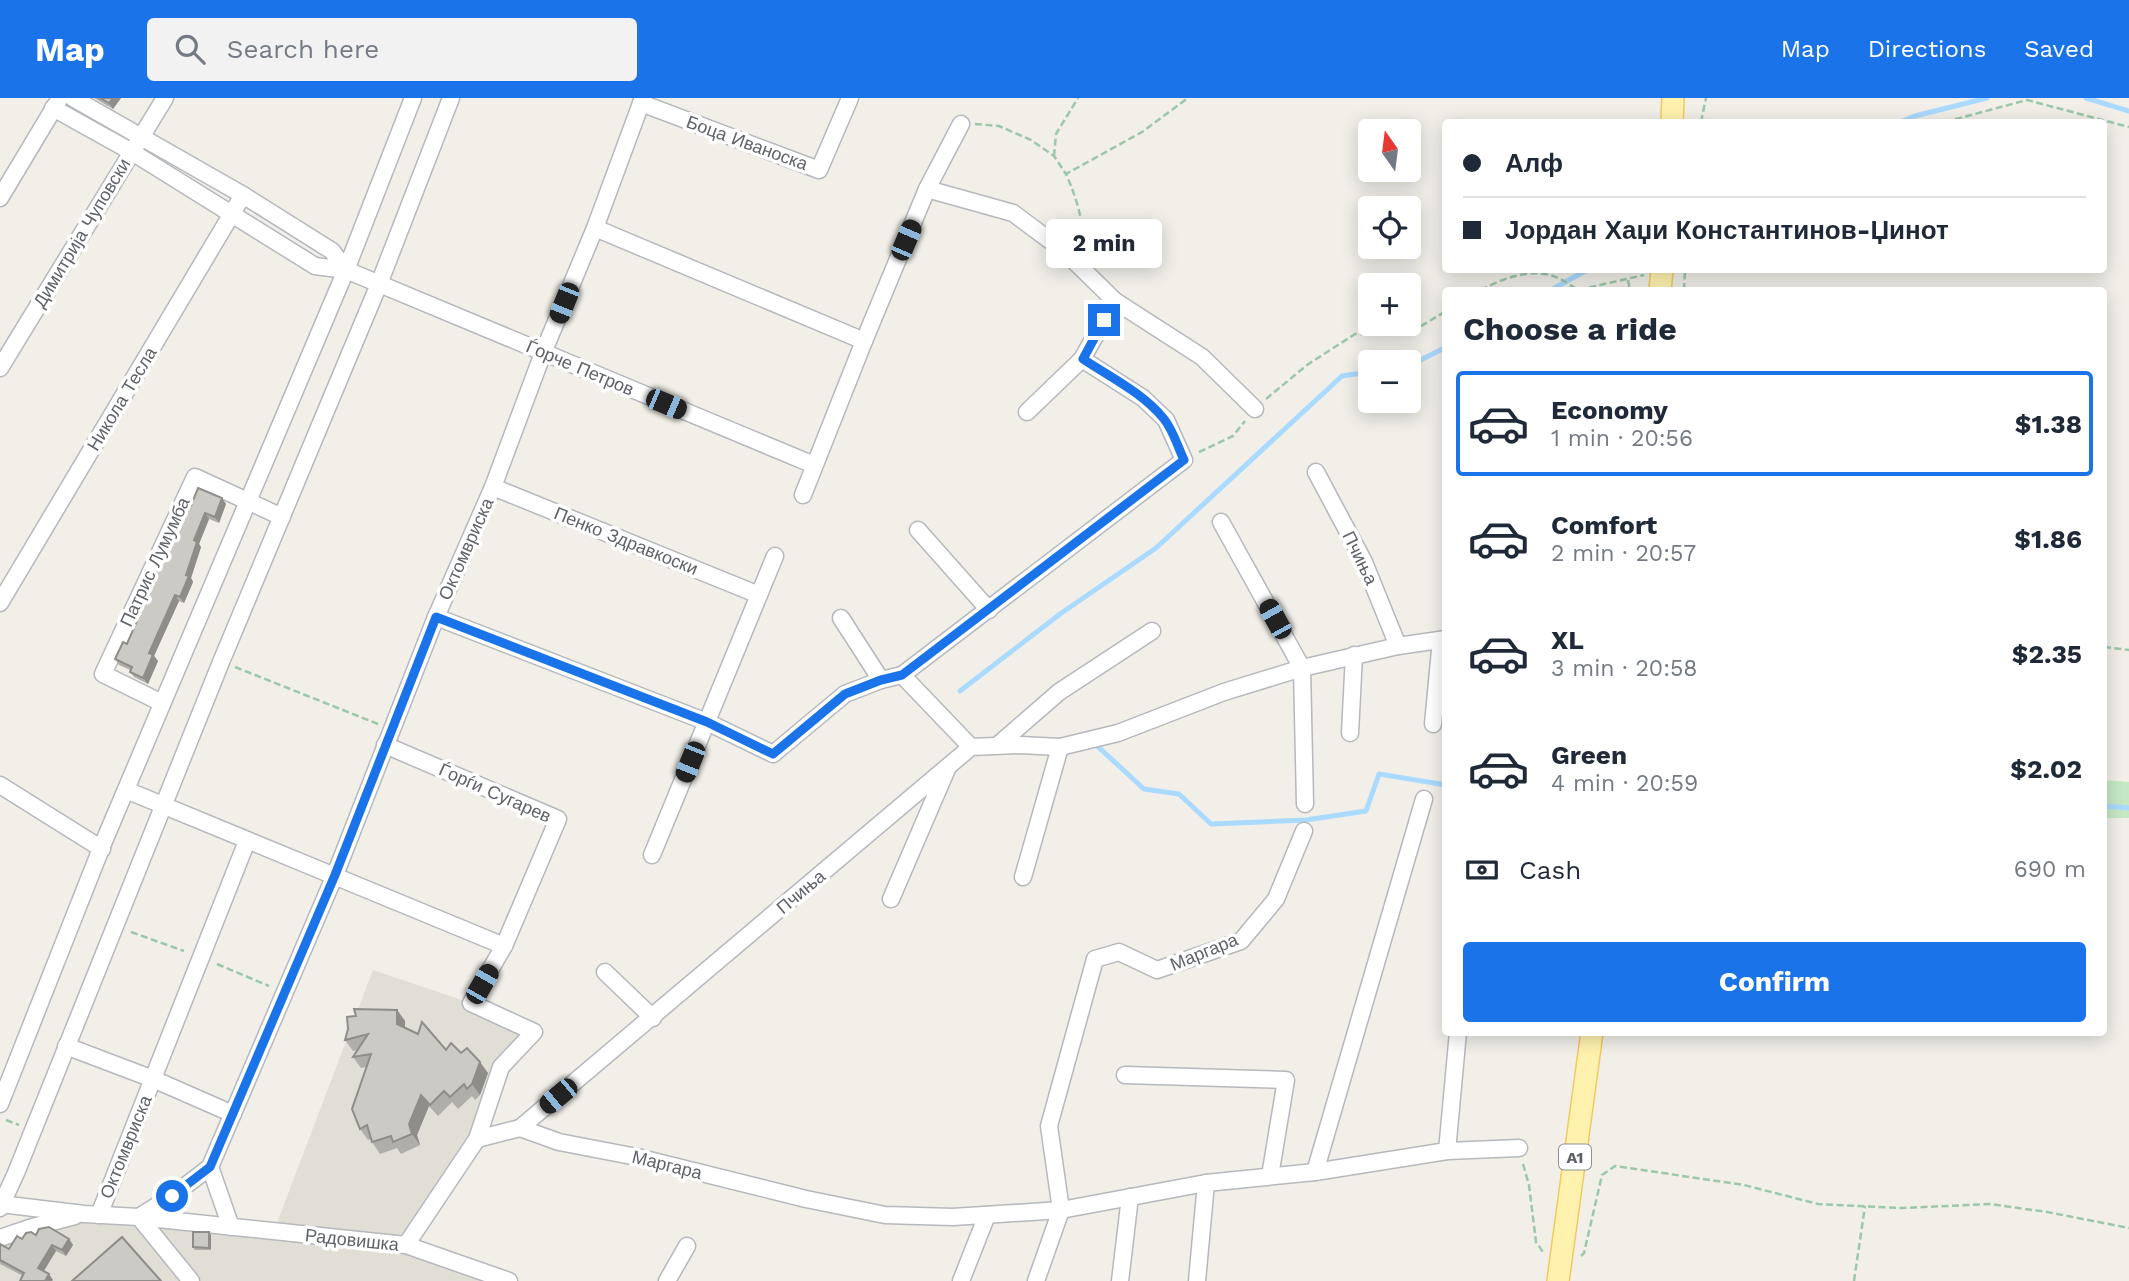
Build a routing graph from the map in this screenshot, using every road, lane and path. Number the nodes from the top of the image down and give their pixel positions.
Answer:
1 (73, 98) edge
2 (165, 98) edge
3 (413, 98) edge
4 (451, 98) edge
5 (850, 98) edge
6 (1078, 98) edge
7 (1188, 98) edge
8 (1673, 98) edge
9 (1706, 98) edge
10 (642, 101) edge
11 (57, 103) edge
12 (1671, 119) edge
13 (1702, 119) edge
14 (1956, 119) edge
15 (2099, 119) edge
16 (2107, 121) edge
17 (961, 124) joint
18 (2129, 127) edge
19 (141, 137) junction
20 (132, 152) junction
21 (1055, 156) junction
22 (1066, 174) junction
23 (927, 189) junction
24 (243, 195) junction
25 (0, 198) edge
26 (233, 214) junction
27 (595, 228) junction
28 (346, 270) junction
29 (1088, 275) junction
30 (379, 284) junction
31 (1486, 287) edge
32 (1573, 287) edge
33 (1593, 287) edge
34 (1629, 287) edge
35 (1115, 301) junction
36 (1442, 314) edge
37 (864, 341) junction
38 (543, 353) junction
39 (1083, 359) junction
40 (0, 368) edge
41 (1255, 409) junction
42 (1027, 412) dead end
43 (1184, 460) junction
44 (814, 465) junction
45 (1316, 472) dead end
46 (493, 488) junction
47 (803, 495) dead end
48 (248, 501) junction
49 (282, 517) junction
50 (1221, 522) dead end
51 (918, 530) dead end
52 (775, 556) dead end
53 (759, 595) junction
54 (0, 603) edge
55 (989, 610) junction
56 (436, 617) junction
57 (841, 618) dead end
58 (1153, 631) dead end
59 (1442, 639) edge
60 (1398, 646) junction
61 (2107, 647) edge
62 (1442, 648) edge
63 (2129, 650) edge
64 (1354, 655) junction
65 (221, 662) junction
66 (1301, 668) junction
67 (902, 675) junction
68 (881, 680) junction
69 (162, 703) junction
70 (707, 722) junction
71 (1433, 724) dead end
72 (391, 729) junction
73 (1350, 733) dead end
74 (385, 745) junction
75 (998, 746) junction
76 (971, 747) junction
77 (1060, 747) junction
78 (949, 766) junction
79 (0, 785) edge
80 (125, 790) junction
81 (1424, 799) dead end
82 (1305, 804) dead end
83 (163, 806) junction
84 (1304, 831) dead end
85 (247, 841) junction
86 (102, 849) junction
87 (652, 855) dead end
88 (335, 875) junction
89 (1023, 877) dead end
90 (891, 899) dead end
91 (504, 946) junction
92 (605, 972) dead end
93 (653, 1018) junction
94 (1458, 1036) edge
95 (1591, 1036) edge
96 (66, 1046) junction
97 (1125, 1075) dead end
98 (153, 1079) junction
99 (4, 1083) edge
100 (0, 1104) edge
101 (233, 1114) junction
102 (0, 1117) edge
103 (520, 1128) junction
104 (32, 1130) junction
105 (477, 1139) junction
106 (1519, 1148) joint
107 (1447, 1151) junction
108 (210, 1167) junction
109 (1315, 1172) junction
110 (1270, 1176) junction
111 (1206, 1183) junction
112 (1130, 1197) junction
113 (1, 1205) edge
114 (1865, 1206) junction
115 (1061, 1210) junction
116 (91, 1214) junction
117 (987, 1214) junction
118 (139, 1217) junction
119 (231, 1227) junction
120 (2129, 1228) edge
121 (0, 1238) edge
122 (406, 1245) junction
123 (687, 1246) dead end
124 (1558, 1279) edge
125 (191, 1281) edge
126 (509, 1281) edge
127 (667, 1281) edge
128 (961, 1281) edge
129 (1036, 1281) edge
130 (1120, 1281) edge
131 (1197, 1281) edge
132 (1854, 1281) edge

1 - 19 street, Ѓорче Петров
2 - 19 street, Димитрија Чуповски
3 - 28 street
4 - 30 street
5 - 10 street, Боца Иваноска
6 - 21 path
7 - 22 path
8 - 12 main road
9 - 13 path
10 - 27 street, Октомвриска
11 - 20 street, Ѓорче Петров
11 - 25 street
14 - 15 path
16 - 18 path
17 - 21 path
17 - 23 street
19 - 20 street, Димитрија Чуповски
19 - 24 street, Ѓорче Петров
20 - 26 street, Ѓорче Петров
20 - 40 street, Димитрија Чуповски
21 - 22 path
22 - 29 path
23 - 29 street
23 - 37 street
24 - 26 street, Никола Тесла
24 - 28 street, Ѓорче Петров
26 - 28 street, Ѓорче Петров
26 - 54 street, Никола Тесла
27 - 37 street
27 - 38 street, Октомвриска
28 - 30 street, Ѓорче Петров
28 - 48 street
29 - 35 street
30 - 38 street, Ѓорче Петров
30 - 49 street
31 - 32 path
33 - 34 path
35 - 39 street
35 - 41 street
36 - 41 path
37 - 44 street
38 - 44 street, Ѓорче Петров
38 - 46 street, Октомвриска
39 - 42 street
39 - 43 street
41 - 43 path
43 - 55 street
44 - 47 street
45 - 60 street, Пчиња
46 - 53 street, Пенко Здравкоски
46 - 56 street, Октомвриска
48 - 49 street, Патрис Лумумба
48 - 69 street
48 - 69 street, Патрис Лумумба
49 - 65 street
50 - 66 street
51 - 55 street
52 - 53 street
53 - 70 street
55 - 67 street
56 - 70 street
56 - 72 street, Октомвриска
57 - 68 street
58 - 75 street
59 - 60 street
60 - 64 street
61 - 63 path
62 - 71 street
64 - 66 street
64 - 73 street
65 - 72 path
65 - 83 street
66 - 77 street
66 - 82 street
67 - 68 street
67 - 76 street
68 - 70 street
69 - 80 street
70 - 87 street
72 - 74 street, Октомвриска
74 - 88 street, Октомвриска
74 - 91 street, Ѓорѓи Сугарев
75 - 76 street
75 - 77 street
76 - 78 street, Пчиња
77 - 89 street
78 - 90 street, Пчиња
78 - 93 street, Пчиња
79 - 86 street
80 - 83 street
80 - 86 street
81 - 109 street
83 - 85 street
83 - 96 street
84 - 115 street, Маргара
85 - 88 street
85 - 98 street, Октомвриска
86 - 99 street
88 - 91 street
88 - 101 street, Октомвриска
91 - 105 street, Ѓорѓи Сугарев
92 - 93 street
93 - 103 street, Пчиња
94 - 107 street
95 - 124 main road, A1
96 - 98 street, Октомвриска
96 - 104 street
97 - 110 street
98 - 101 street, Октомвриска
98 - 116 street, Октомвриска
99 - 100 street
101 - 108 street, Октомвриска
102 - 104 path
103 - 105 street
103 - 117 street, Маргара
104 - 113 street
105 - 122 street
106 - 107 street, Маргара
106 - 124 path
107 - 109 street, Маргара
108 - 118 street, Октомвриска
108 - 119 street
109 - 110 street, Маргара
110 - 111 street, Маргара
111 - 112 street, Маргара
111 - 131 street
112 - 115 street, Маргара
112 - 130 street
113 - 116 street, Октомвриска
114 - 120 path
114 - 124 path
114 - 132 path
115 - 117 street, Маргара
115 - 129 street, Маргара
116 - 118 street, Октомвриска
116 - 121 street, Октомвриска
117 - 128 street
118 - 119 street, Радовишка
118 - 125 street
119 - 122 street, Радовишка
122 - 126 street, Радовишка
123 - 127 street

